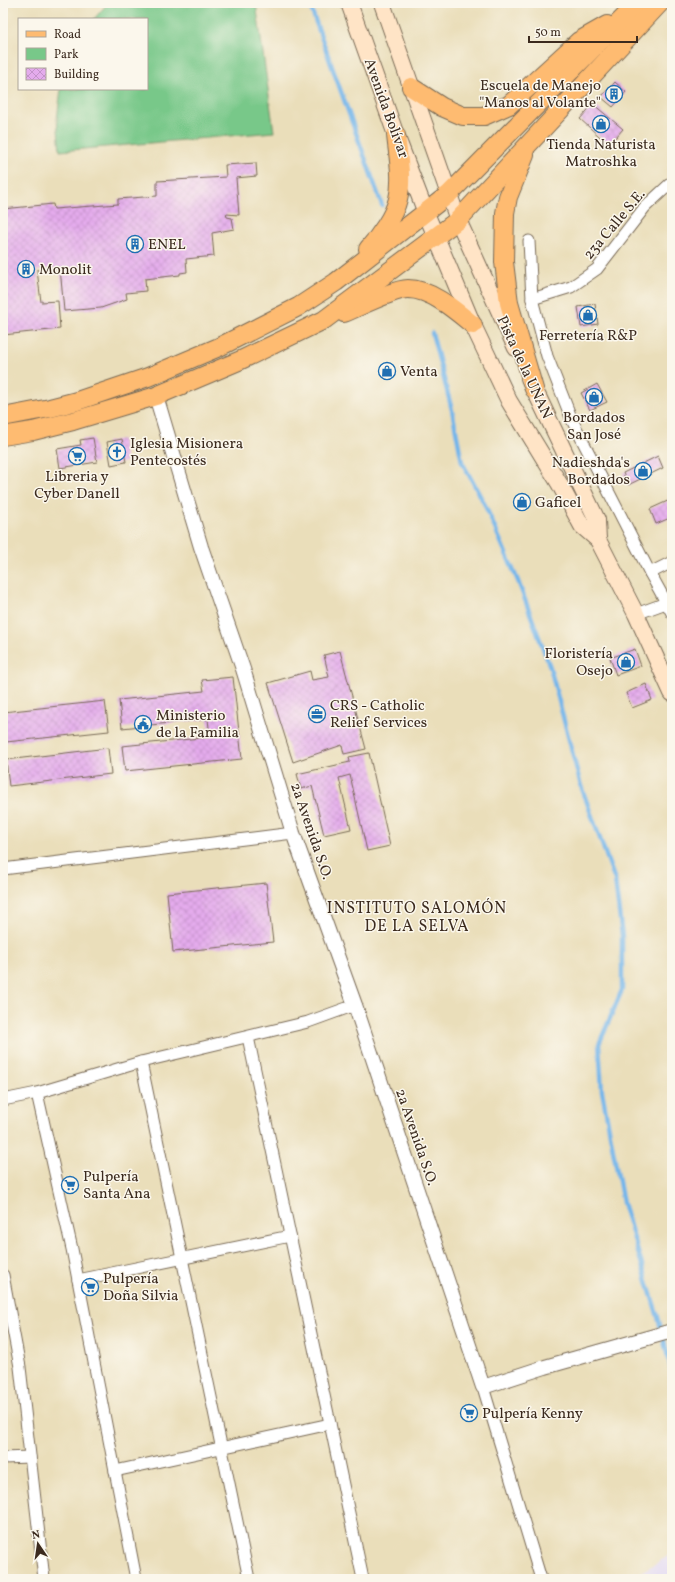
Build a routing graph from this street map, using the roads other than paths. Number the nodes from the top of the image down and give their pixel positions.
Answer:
1 (349, 3) edge
2 (382, 3) edge
3 (660, 3) edge
4 (633, 8) edge
5 (411, 88) junction
6 (396, 135) junction
7 (531, 141) junction
8 (670, 184) edge
9 (449, 194) junction
10 (672, 197) edge
11 (426, 213) junction
12 (458, 220) junction
13 (436, 236) junction
14 (530, 241) dead end
15 (336, 282) junction
16 (532, 299) junction
17 (324, 320) junction
18 (473, 325) junction
19 (534, 389) junction
20 (156, 396) junction
21 (3, 417) edge
22 (3, 436) edge
23 (598, 540) junction
24 (672, 562) edge
25 (650, 573) junction
26 (666, 603) junction
27 (672, 613) edge
28 (636, 614) junction
29 (672, 693) edge
30 (293, 833) junction
31 (3, 870) edge
32 (355, 1005) junction
33 (248, 1037) junction
34 (141, 1062) junction
35 (37, 1093) junction
36 (3, 1100) edge
37 (290, 1236) junction
38 (182, 1259) junction
39 (3, 1275) edge
40 (78, 1280) junction
41 (7, 1320) edge
42 (672, 1331) edge
43 (483, 1387) junction
44 (330, 1424) junction
45 (222, 1448) junction
46 (30, 1457) junction
47 (3, 1458) edge
48 (115, 1471) junction
49 (44, 1579) edge
50 (136, 1579) edge
51 (250, 1579) edge
52 (363, 1579) edge
53 (541, 1579) edge

1 - 6 main road, Avenida Bolívar
2 - 5 main road, Avenida Bolívar
3 - 7 main road
4 - 5 main road
4 - 9 main road
5 - 9 main road, Avenida Bolívar
6 - 11 main road, Avenida Bolívar
6 - 15 main road
7 - 12 main road
7 - 19 main road
8 - 10 street
8 - 16 street, 23a Calle S.E.
9 - 11 main road
9 - 12 main road, Pista de la UNAN
11 - 13 main road, Pista de la UNAN
11 - 15 main road
12 - 13 main road
12 - 19 main road, Pista de la UNAN
13 - 17 main road
13 - 18 main road, Pista de la UNAN
14 - 16 street
15 - 21 main road
16 - 25 street
17 - 18 main road
17 - 20 main road
18 - 23 main road, Pista de la UNAN
19 - 23 main road, Pista de la UNAN
20 - 22 main road
20 - 30 street, 2a Avenida S.O.
23 - 28 main road, Pista de la UNAN
24 - 25 street
25 - 26 street
26 - 27 street
26 - 28 street
28 - 29 main road, Pista de la UNAN
30 - 31 street
30 - 32 street, 2a Avenida S.O.
32 - 33 street
32 - 43 street, 2a Avenida S.O.
33 - 34 street
33 - 37 street
34 - 35 street
34 - 38 street
35 - 36 street
35 - 40 street
37 - 38 street
37 - 44 street
38 - 40 street
38 - 45 street
39 - 41 street
40 - 48 street
41 - 46 street
42 - 43 street
43 - 53 street
44 - 45 street
44 - 52 street
45 - 48 street
45 - 51 street
46 - 47 street
46 - 49 street
48 - 50 street

